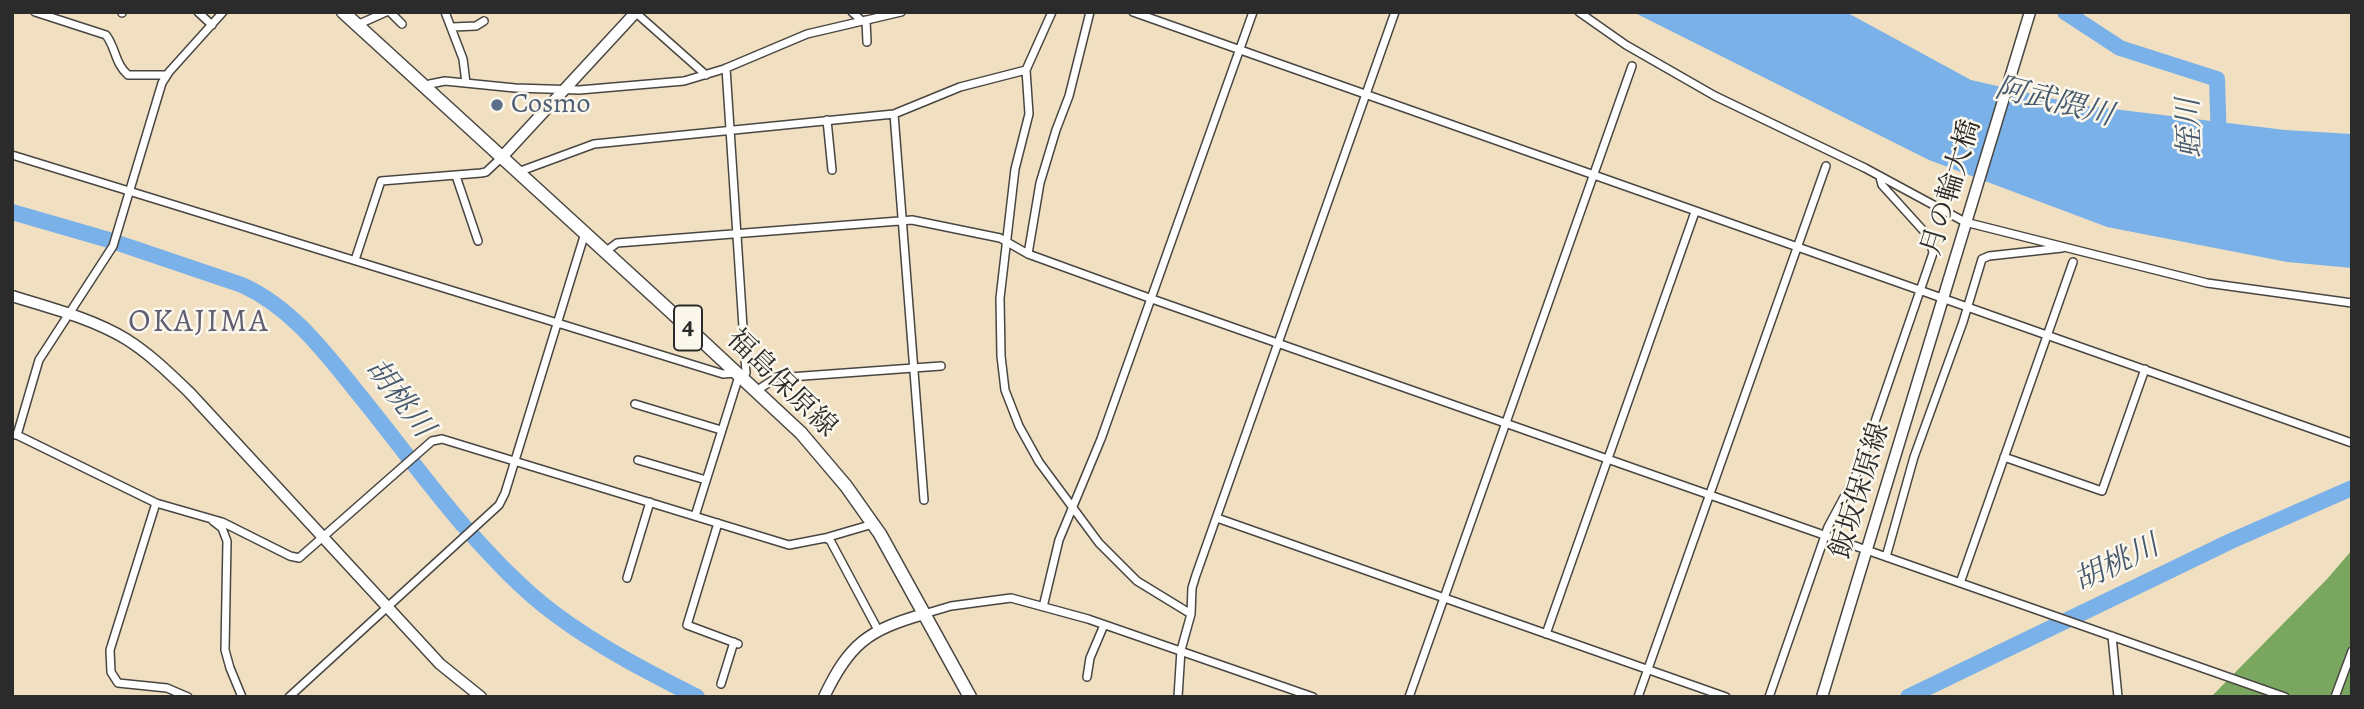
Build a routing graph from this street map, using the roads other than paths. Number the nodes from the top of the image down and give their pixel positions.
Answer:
1 (35, 12) edge
2 (198, 12) edge
3 (223, 12) edge
4 (342, 12) edge
5 (388, 12) edge
6 (445, 12) edge
7 (635, 12) edge
8 (852, 12) edge
9 (901, 12) edge
10 (1052, 12) edge
11 (1090, 12) edge
12 (1133, 12) edge
13 (1254, 12) edge
14 (1395, 12) edge
15 (1579, 12) edge
16 (2030, 12) edge
17 (863, 20) junction
18 (484, 21) dead end
19 (402, 24) dead end
20 (212, 25) junction
21 (357, 25) junction
22 (452, 27) junction
23 (867, 42) dead end
24 (1240, 50) junction
25 (1632, 66) dead end
26 (726, 68) junction
27 (1026, 69) junction
28 (167, 75) junction
29 (706, 75) junction
30 (466, 83) junction
31 (426, 88) junction
32 (566, 90) junction
33 (1365, 95) junction
34 (894, 114) junction
35 (827, 120) junction
36 (729, 130) junction
37 (12, 155) edge
38 (502, 158) junction
39 (1826, 166) dead end
40 (832, 170) dead end
41 (518, 172) junction
42 (1592, 174) junction
43 (456, 176) junction
44 (1880, 177) junction
45 (129, 192) junction
46 (1695, 212) junction
47 (902, 221) junction
48 (1965, 222) junction
49 (585, 233) junction
50 (738, 234) junction
51 (478, 241) dead end
52 (1007, 241) junction
53 (2064, 247) junction
54 (1796, 248) junction
55 (605, 252) junction
56 (1028, 254) junction
57 (355, 260) junction
58 (2073, 261) dead end
59 (1921, 290) junction
60 (12, 296) edge
61 (1942, 297) junction
62 (1152, 299) junction
63 (2352, 303) edge
64 (1967, 306) junction
65 (69, 314) junction
66 (557, 322) junction
67 (2048, 335) junction
68 (1278, 343) junction
69 (941, 366) dead end
70 (914, 368) junction
71 (2145, 369) junction
72 (739, 376) junction
73 (756, 391) junction
74 (635, 404) dead end
75 (1504, 423) junction
76 (721, 430) junction
77 (15, 435) edge
78 (2352, 443) edge
79 (2004, 457) junction
80 (1608, 459) junction
81 (638, 460) dead end
82 (515, 461) junction
83 (706, 480) junction
84 (1709, 494) junction
85 (924, 500) dead end
86 (650, 502) junction
87 (156, 503) junction
88 (1072, 505) junction
89 (695, 516) junction
90 (1217, 518) junction
91 (212, 521) junction
92 (718, 523) junction
93 (874, 524) junction
94 (237, 530) junction
95 (1825, 536) junction
96 (227, 538) junction
97 (324, 538) junction
98 (825, 538) junction
99 (1867, 551) junction
100 (1886, 557) junction
101 (627, 578) dead end
102 (1960, 583) junction
103 (1443, 597) junction
104 (1043, 607) junction
105 (388, 608) junction
106 (924, 614) junction
107 (1191, 614) junction
108 (1104, 625) junction
109 (878, 630) junction
110 (1546, 634) junction
111 (2112, 636) junction
112 (1181, 650) junction
113 (2352, 651) edge
114 (1647, 670) junction
115 (1087, 677) dead end
116 (721, 684) dead end
117 (188, 697) edge
118 (242, 697) edge
119 (289, 697) edge
120 (481, 697) edge
121 (824, 697) edge
122 (970, 697) edge
123 (1178, 697) edge
124 (1313, 697) edge
125 (1409, 697) edge
126 (1638, 697) edge
127 (1726, 697) edge
128 (1769, 697) edge
129 (1822, 697) edge
130 (2118, 697) edge
131 (2285, 697) edge
132 (2335, 697) edge

1 - 28 street
2 - 20 street
3 - 20 street
4 - 21 main road, 福島保原線 / 4
5 - 19 street
5 - 21 street
6 - 22 street
7 - 29 street
7 - 32 main road
8 - 17 street
9 - 17 street
10 - 27 street
11 - 56 street
12 - 24 street
13 - 24 street
14 - 33 street
15 - 44 street
16 - 48 main road, 月の輪大橋
17 - 23 street
17 - 26 street
18 - 22 street
20 - 28 street
21 - 31 main road, 福島保原線 / 4
22 - 30 street
24 - 33 street
24 - 62 street
25 - 42 street
26 - 29 street
26 - 36 street
27 - 34 street
27 - 52 street
28 - 45 street
29 - 32 street
30 - 31 street
30 - 32 street
31 - 38 main road, 福島保原線 / 4
32 - 38 main road
33 - 42 street
33 - 68 street
34 - 35 street
34 - 47 street
35 - 36 street
35 - 40 street
36 - 41 street
36 - 50 street
37 - 45 street
38 - 41 main road, 福島保原線 / 4
38 - 43 street
39 - 54 street
41 - 49 main road, 福島保原線 / 4
42 - 46 street
42 - 75 street
43 - 51 street
43 - 57 street
44 - 48 street
44 - 59 street
45 - 57 street
45 - 65 street
46 - 54 street
46 - 80 street
47 - 50 street
47 - 52 street
47 - 70 street
48 - 53 street
48 - 61 main road, 月の輪大橋
49 - 55 main road, 福島保原線 / 4
49 - 66 street
50 - 55 street
50 - 72 street
52 - 56 street
52 - 88 street
53 - 63 street
53 - 64 street
54 - 59 street
54 - 84 street
55 - 72 main road, 福島保原線 / 4
56 - 62 street
57 - 66 street
58 - 67 street
59 - 61 street
59 - 95 street
60 - 65 main road
61 - 64 street
61 - 99 main road, 飯坂保原線
62 - 68 street
62 - 88 street
64 - 67 street
64 - 100 street
65 - 77 street
65 - 97 main road
66 - 72 street
66 - 82 street
67 - 71 street
67 - 79 street
68 - 75 street
68 - 90 street
69 - 70 street
70 - 73 street
70 - 85 street
71 - 78 street
71 - 79 street
72 - 73 main road, 福島保原線 / 4
72 - 76 street
73 - 93 main road, 福島保原線 / 4
74 - 76 street
75 - 80 street
75 - 103 street
76 - 83 street
77 - 87 street
79 - 102 street
80 - 84 street
80 - 110 street
81 - 83 street
82 - 86 street
82 - 97 street
82 - 105 street
83 - 89 street
84 - 95 street
84 - 114 street
86 - 89 street
86 - 101 street
87 - 91 street
87 - 117 street
88 - 104 street
88 - 107 street
89 - 92 street
90 - 103 street
90 - 107 street
91 - 94 street
91 - 96 street
92 - 98 street
92 - 116 street
93 - 98 street
93 - 106 main road, 福島保原線 / 4
94 - 96 street
94 - 97 street
95 - 99 street
95 - 128 street
96 - 118 street
97 - 105 main road
98 - 109 street
99 - 100 street
99 - 129 main road, 飯坂保原線
100 - 102 street
102 - 111 street
103 - 110 street
103 - 125 street
104 - 106 street
104 - 108 street
105 - 119 street
105 - 120 main road
106 - 109 main road
106 - 122 main road, 福島保原線 / 4
107 - 112 street
108 - 112 street
108 - 115 street
109 - 121 main road
110 - 114 street
111 - 130 street
111 - 131 street
112 - 123 street
112 - 124 street
113 - 132 street
114 - 126 street
114 - 127 street

